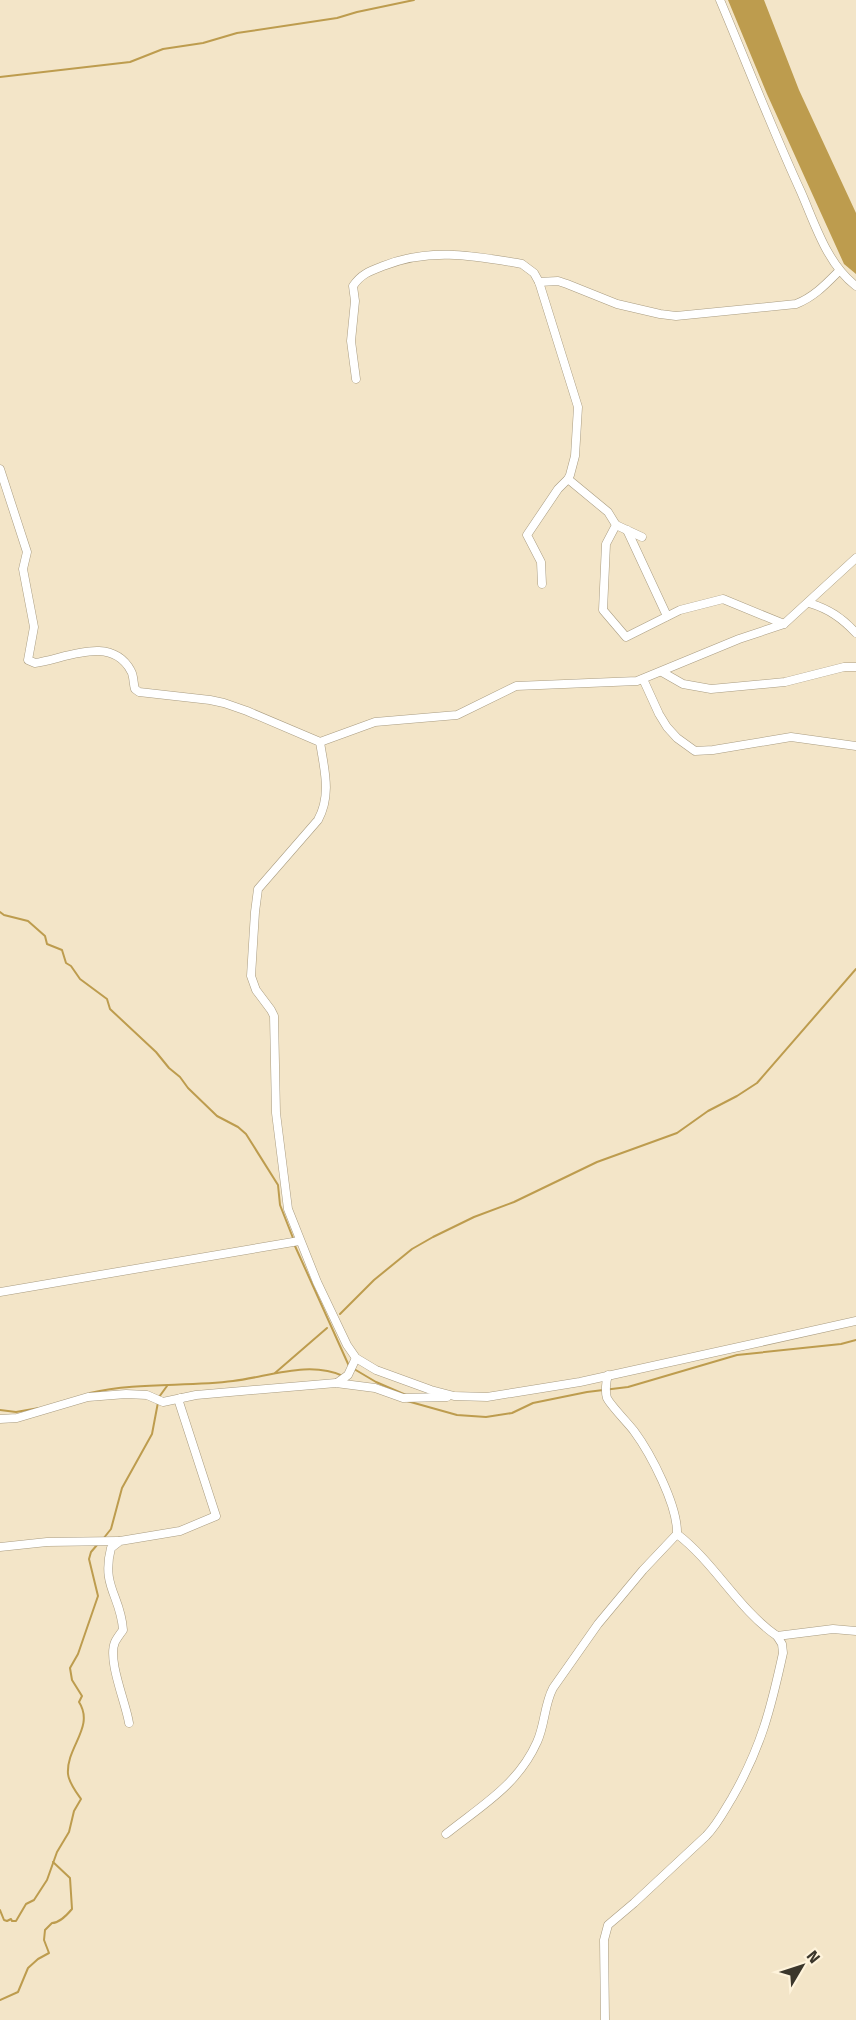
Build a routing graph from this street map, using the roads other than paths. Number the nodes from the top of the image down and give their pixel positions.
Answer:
1 (720, 0) edge
2 (839, 271) junction
3 (539, 282) junction
4 (856, 286) edge
5 (356, 379) dead end
6 (0, 469) edge
7 (568, 479) junction
8 (616, 525) junction
9 (627, 530) junction
10 (642, 537) dead end
11 (856, 558) edge
12 (542, 584) dead end
13 (809, 603) junction
14 (667, 616) junction
15 (784, 624) junction
16 (856, 633) edge
17 (856, 666) edge
18 (662, 672) junction
19 (643, 679) junction
20 (320, 742) junction
21 (856, 746) edge
22 (299, 1241) junction
23 (0, 1292) edge
24 (856, 1321) edge
25 (356, 1358) junction
26 (608, 1375) junction
27 (336, 1383) junction
28 (454, 1396) junction
29 (181, 1398) junction
30 (0, 1419) edge
31 (677, 1534) junction
32 (120, 1541) junction
33 (0, 1547) edge
34 (856, 1631) edge
35 (777, 1636) junction
36 (129, 1724) dead end
37 (446, 1834) dead end
38 (605, 2020) edge

1 - 2 street
2 - 3 street
2 - 4 street
3 - 5 street
3 - 7 street
6 - 20 street
7 - 8 street
7 - 12 street
8 - 9 street
8 - 14 street
9 - 10 street
9 - 14 street
11 - 13 street
13 - 15 street
13 - 16 street
14 - 15 street
15 - 18 street
17 - 18 street
18 - 19 street
19 - 20 street
19 - 21 street
20 - 22 street
22 - 23 street
22 - 25 street
24 - 26 street
25 - 27 street
25 - 28 street
26 - 28 street
26 - 31 street
27 - 28 street
27 - 29 street
29 - 30 street
29 - 32 street
31 - 35 street
31 - 37 street
32 - 33 street
32 - 36 street
34 - 35 street
35 - 38 street

